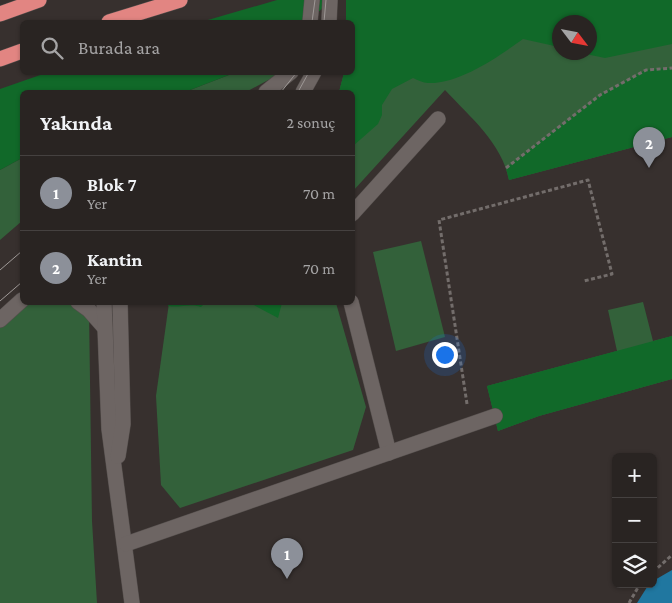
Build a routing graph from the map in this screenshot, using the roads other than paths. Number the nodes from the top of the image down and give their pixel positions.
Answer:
1 (39, 0) edge
2 (180, 0) edge
3 (312, 0) edge
4 (330, 0) edge
5 (0, 14) edge
6 (115, 20) edge
7 (310, 20) edge
8 (329, 20) edge
9 (20, 52) edge
10 (0, 59) edge
11 (288, 75) edge
12 (312, 75) edge
13 (269, 90) edge
14 (304, 90) edge
15 (438, 119) dead end
16 (355, 211) edge
17 (20, 303) edge
18 (82, 305) edge
19 (104, 305) edge
20 (120, 305) edge
21 (352, 305) edge
22 (0, 320) edge
23 (104, 327) junction
24 (494, 416) dead end
25 (389, 453) junction
26 (116, 468) junction
27 (126, 544) junction
28 (132, 603) edge

1 - 5 highway
2 - 6 highway
3 - 7 street
4 - 8 street
9 - 10 highway
11 - 13 street
12 - 14 street
15 - 16 street
17 - 22 street
18 - 23 street
19 - 23 street
20 - 26 street
21 - 25 street
23 - 26 street
24 - 25 street
25 - 27 street
26 - 27 street
27 - 28 street

